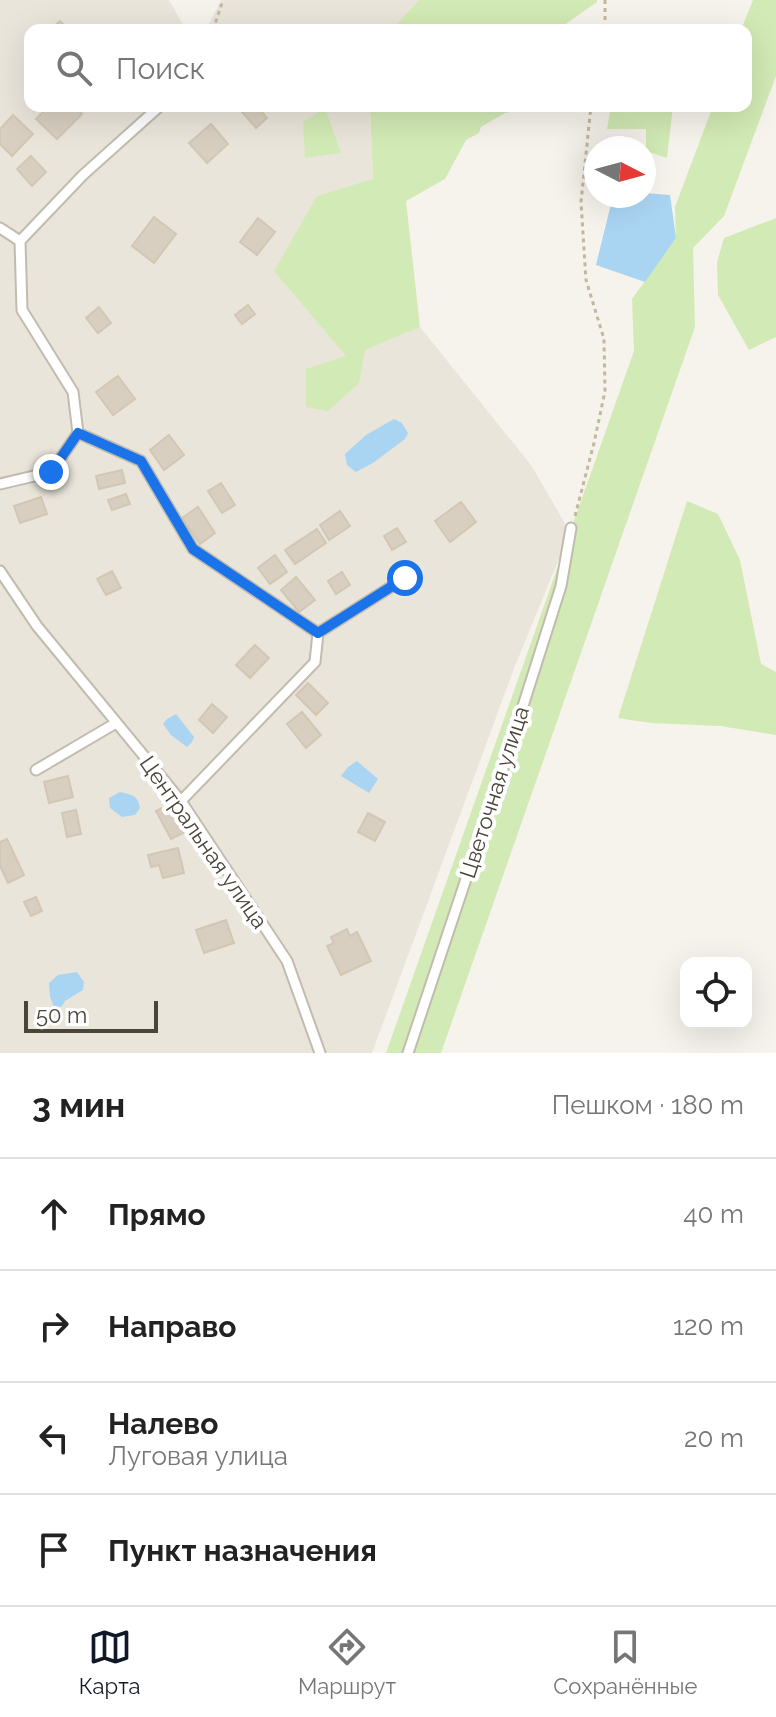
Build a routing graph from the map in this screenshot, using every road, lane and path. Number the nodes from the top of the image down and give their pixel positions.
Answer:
1 (223, 0) edge
2 (605, 0) edge
3 (215, 24) edge
4 (605, 24) edge
5 (153, 112) edge
6 (590, 112) edge
7 (0, 228) edge
8 (20, 241) junction
9 (78, 433) junction
10 (0, 484) edge
11 (571, 528) joint
12 (0, 571) edge
13 (405, 578) dead end
14 (318, 633) junction
15 (116, 723) junction
16 (36, 770) dead end
17 (181, 801) junction
18 (320, 1053) edge
19 (408, 1053) edge

1 - 3 path
2 - 4 path
5 - 8 lane
6 - 11 path
7 - 8 lane
8 - 9 lane
9 - 10 lane
9 - 14 lane
11 - 19 lane, Цветочная улица
12 - 15 lane, Центральная улица
13 - 14 lane
14 - 17 lane
15 - 16 lane
15 - 17 lane, Центральная улица
17 - 18 lane, Центральная улица

